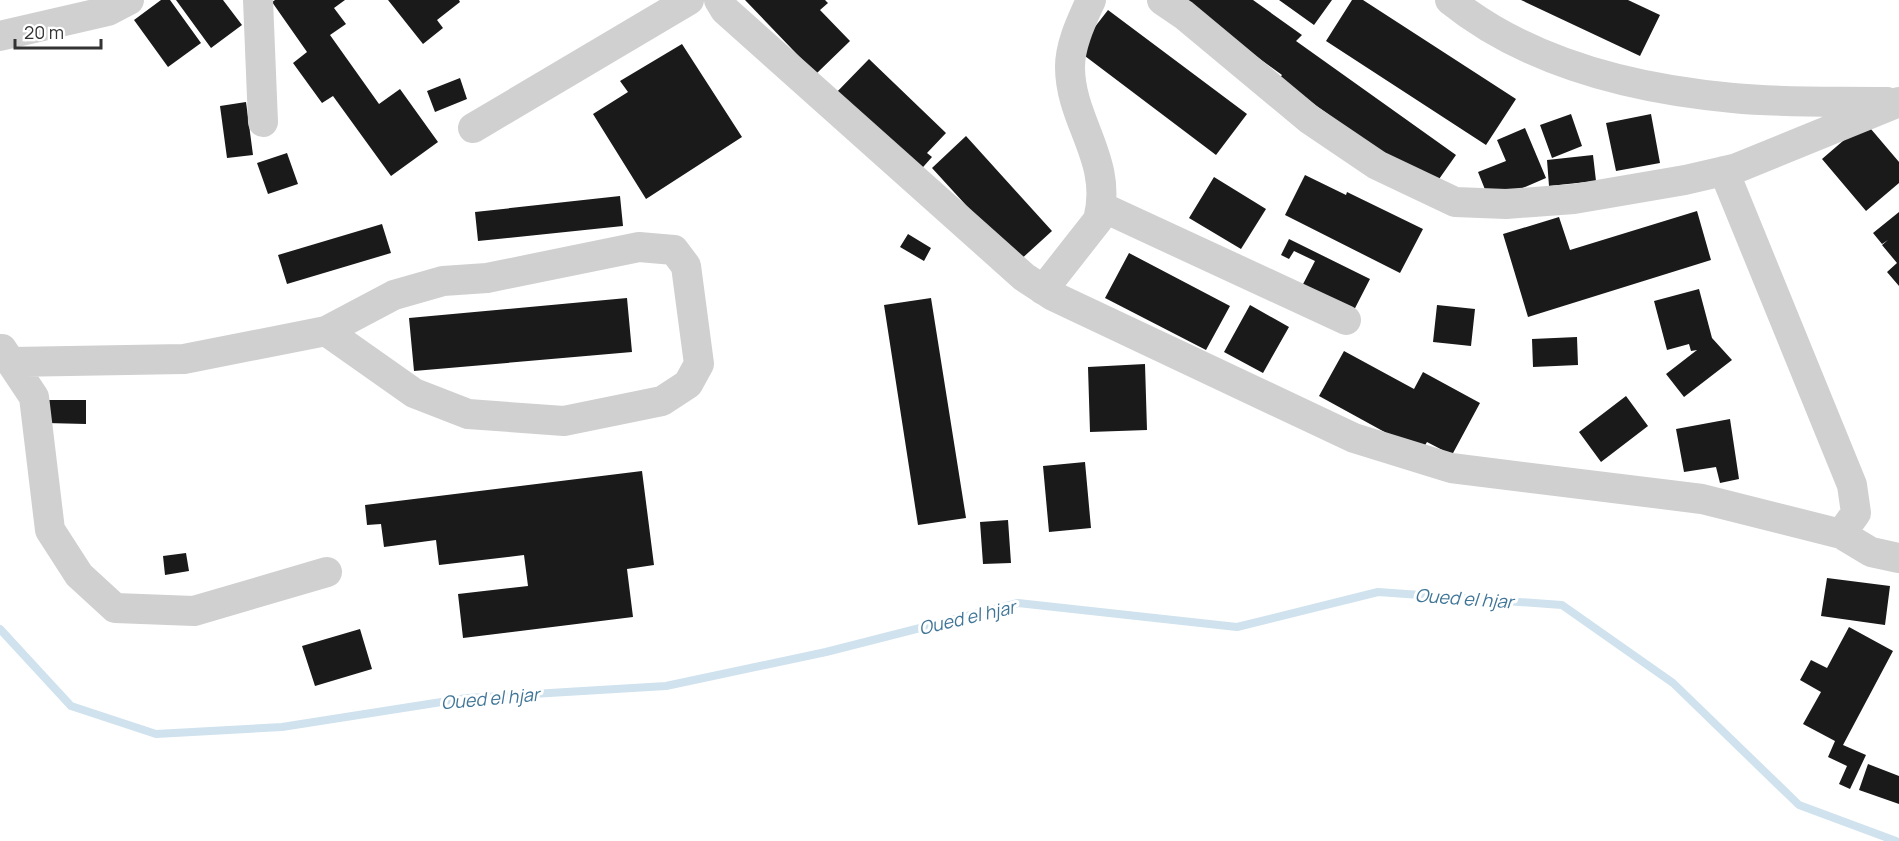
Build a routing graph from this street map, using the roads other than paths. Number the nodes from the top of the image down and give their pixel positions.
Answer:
1 (129, 0) edge
2 (258, 0) edge
3 (689, 0) edge
4 (719, 0) edge
5 (1091, 0) edge
6 (1162, 0) edge
7 (1450, 0) edge
8 (0, 36) edge
9 (1899, 102) edge
10 (263, 122) dead end
11 (473, 128) dead end
12 (1724, 171) junction
13 (1102, 207) junction
14 (1043, 290) junction
15 (1346, 320) dead end
16 (326, 331) junction
17 (6, 354) edge
18 (1840, 534) junction
19 (1899, 558) edge
20 (327, 572) dead end

1 - 8 street
2 - 10 street
3 - 11 street
4 - 14 street
5 - 13 street
6 - 12 street
7 - 9 street
9 - 12 street
12 - 18 street
13 - 14 street
13 - 15 street
14 - 18 street
16 - 16 street
16 - 17 street
17 - 20 street
18 - 19 street

